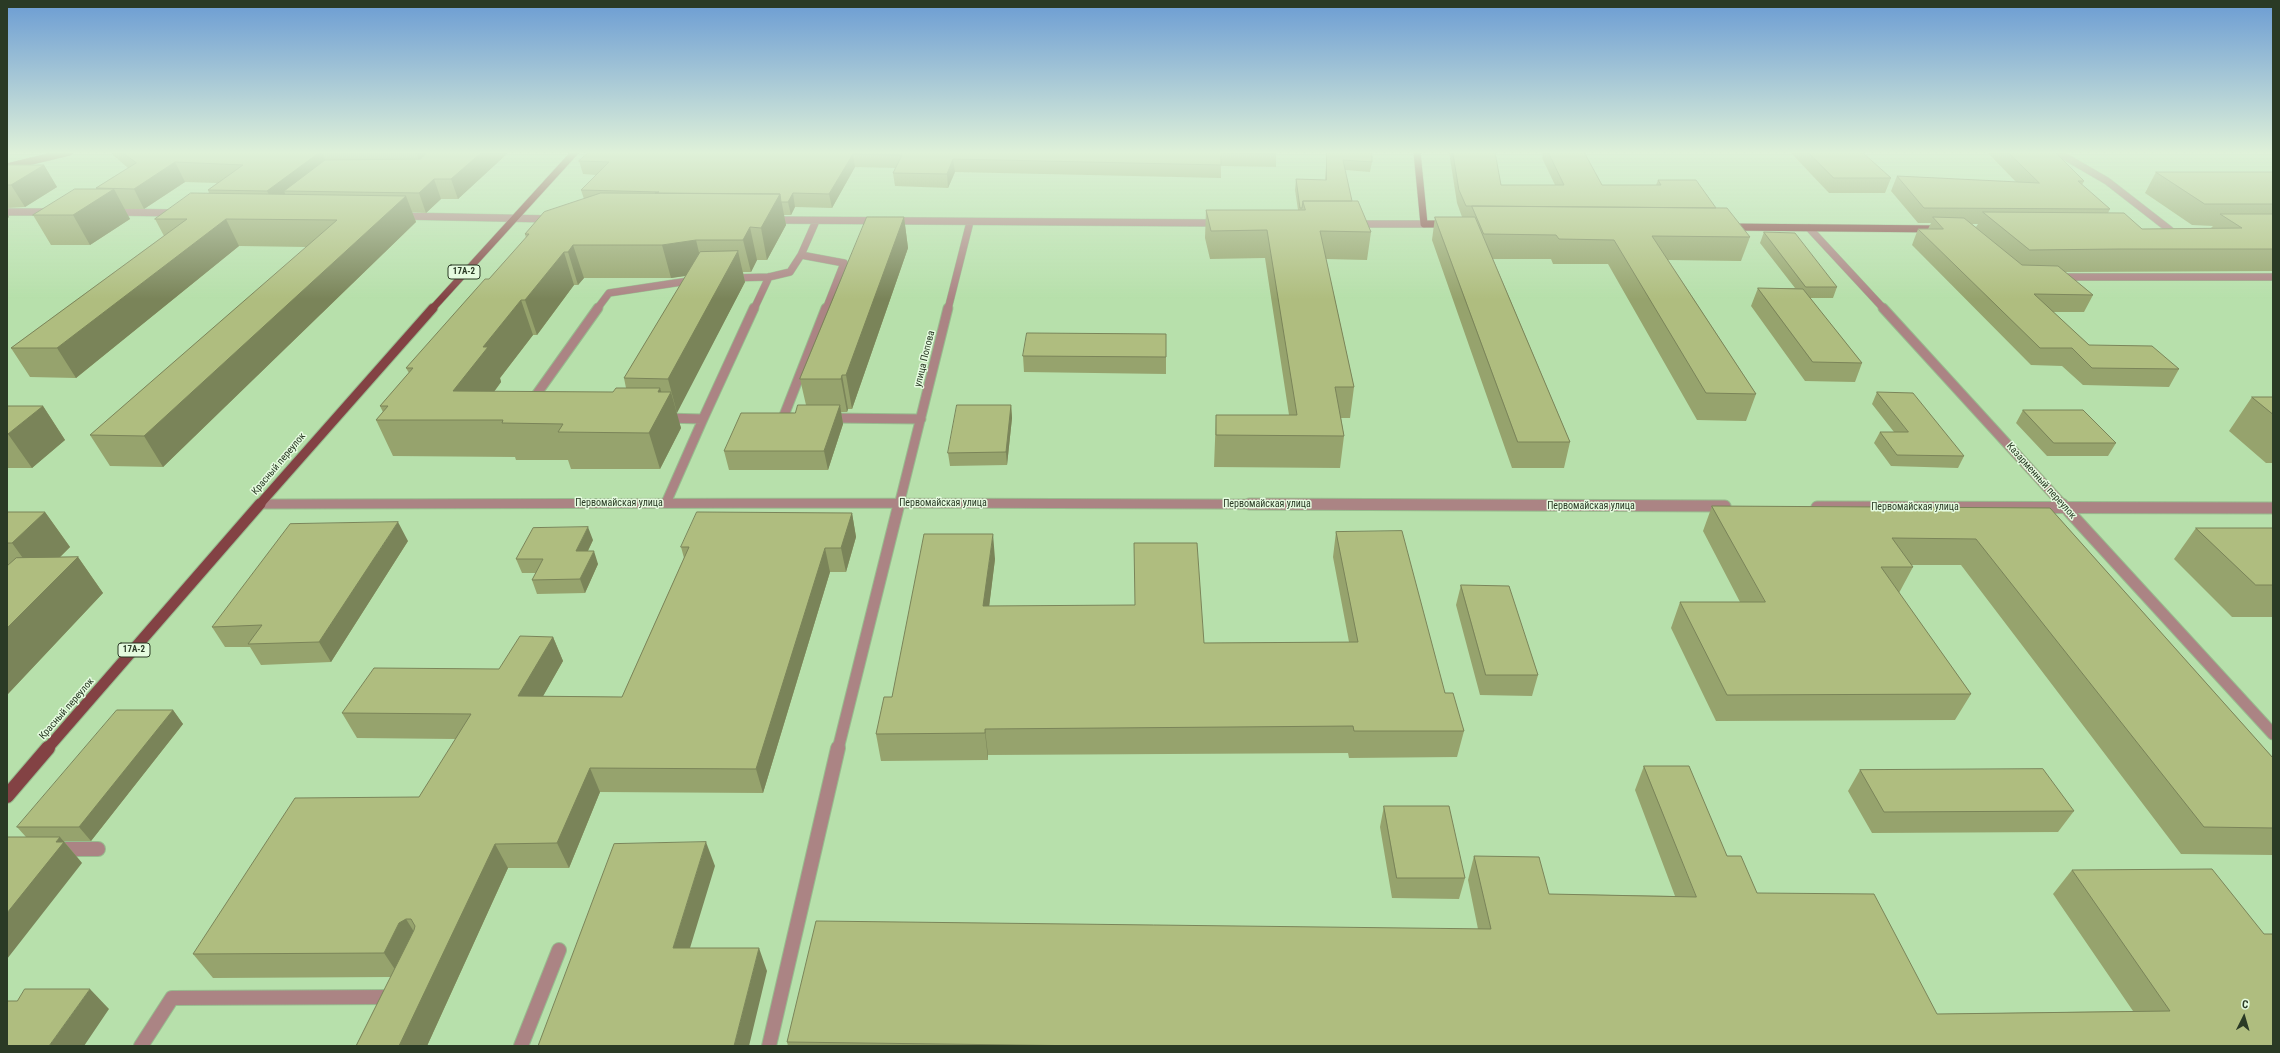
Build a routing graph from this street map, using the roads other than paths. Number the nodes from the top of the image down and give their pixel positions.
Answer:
1 (528, 201) edge
2 (1422, 201) edge
3 (2133, 201) edge
4 (7, 212) edge
5 (61, 212) edge
6 (104, 212) edge
7 (184, 214) edge
8 (396, 216) edge
9 (512, 218) junction
10 (558, 219) edge
11 (762, 220) edge
12 (816, 221) junction
13 (970, 222) junction
14 (1225, 223) edge
15 (1344, 224) edge
16 (1424, 224) junction
17 (1456, 224) edge
18 (1724, 227) edge
19 (1809, 228) junction
20 (1952, 229) edge
21 (2155, 230) edge
22 (2170, 230) junction
23 (2178, 230) edge
24 (801, 255) junction
25 (769, 277) junction
26 (2048, 277) edge
27 (704, 278) edge
28 (718, 278) edge
29 (2273, 278) edge
30 (525, 410) edge
31 (655, 418) edge
32 (798, 418) edge
33 (821, 418) edge
34 (703, 419) junction
35 (921, 419) junction
36 (666, 503) junction
37 (901, 503) junction
38 (261, 504) junction
39 (1738, 506) edge
40 (1810, 506) edge
41 (2065, 508) junction
42 (2273, 508) edge
43 (2273, 734) edge
44 (7, 796) edge
45 (45, 849) edge
46 (98, 849) dead end
47 (559, 950) dead end
48 (393, 1011) edge
49 (141, 1046) edge
50 (521, 1046) edge
51 (769, 1046) edge

1 - 9 main road, Красный переулок / 17А-2
2 - 16 main road
3 - 22 street
4 - 5 street
6 - 7 street
8 - 9 street
9 - 10 street
9 - 38 main road, Красный переулок / 17А-2
11 - 12 street
12 - 13 street
12 - 24 street
13 - 14 street
13 - 35 street, улица Попова
15 - 16 street
16 - 17 main road
18 - 19 main road
19 - 20 main road
19 - 41 street, Казарменный переулок
21 - 22 main road
22 - 23 main road
24 - 25 street
24 - 32 street
25 - 28 street
25 - 34 street
26 - 29 street
27 - 30 street
31 - 34 street
33 - 35 street
34 - 36 street
35 - 37 street, улица Попова
36 - 37 street, Первомайская улица
36 - 38 street, Первомайская улица
37 - 39 street, Первомайская улица
37 - 51 street, улица Попова
38 - 44 main road, Красный переулок / 17А-2
40 - 41 street, Первомайская улица
41 - 42 street, Первомайская улица
41 - 43 street, Казарменный переулок
45 - 46 street
47 - 50 street
48 - 49 street

